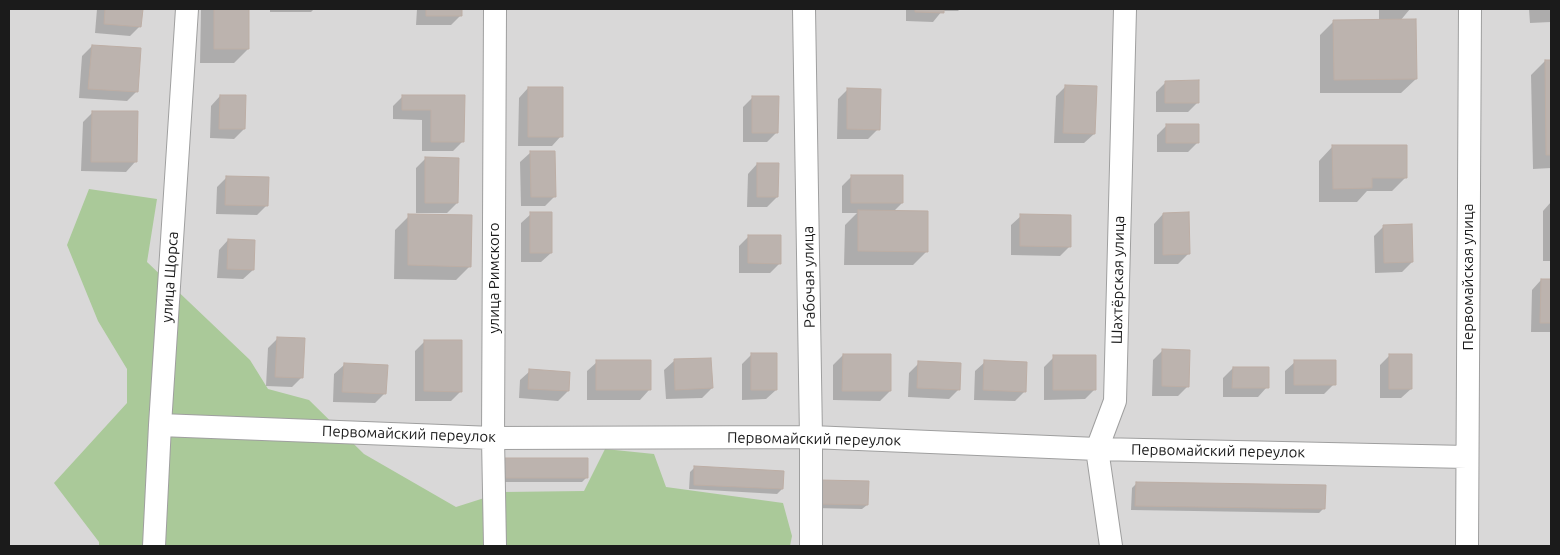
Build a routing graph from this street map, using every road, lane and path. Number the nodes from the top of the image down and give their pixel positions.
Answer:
1 (187, 9) edge
2 (495, 9) edge
3 (804, 9) edge
4 (1125, 9) edge
5 (1470, 9) edge
6 (160, 425) junction
7 (811, 437) junction
8 (493, 438) junction
9 (1097, 449) junction
10 (1467, 457) junction
11 (154, 546) edge
12 (495, 546) edge
13 (811, 546) edge
14 (1111, 546) edge
15 (1467, 546) edge

1 - 6 street, улица Щорса
2 - 8 street, улица Римского
3 - 7 street, Рабочая улица
4 - 9 street, Шахтёрская улица
5 - 10 street, Первомайская улица
6 - 8 street, Первомайский переулок
6 - 11 street, улица Щорса
7 - 8 street, Первомайский переулок
7 - 9 street, Первомайский переулок
7 - 13 street, Рабочая улица
8 - 12 street, улица Римского
9 - 10 street, Первомайский переулок
9 - 14 street, Шахтёрская улица
10 - 15 street, Первомайская улица

